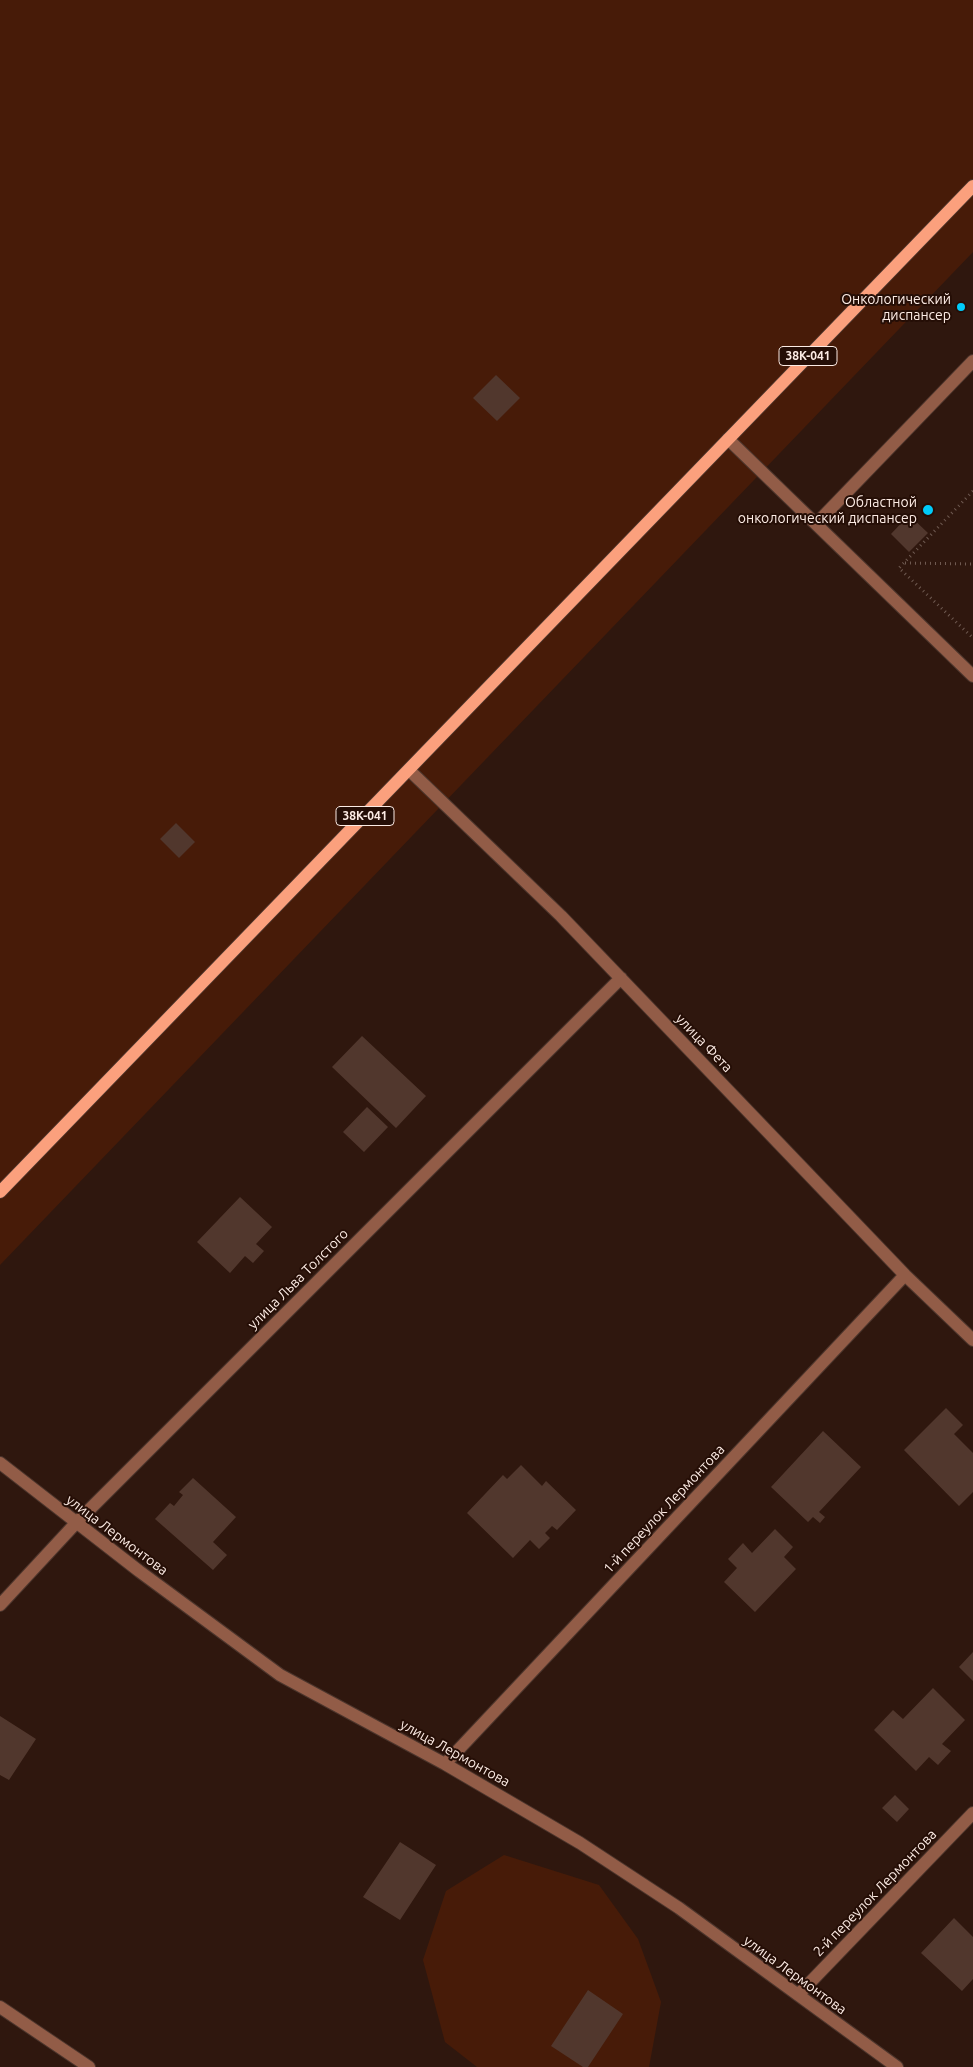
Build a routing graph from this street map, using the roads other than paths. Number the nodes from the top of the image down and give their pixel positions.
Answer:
1 (973, 186) edge
2 (973, 361) edge
3 (728, 439) junction
4 (816, 524) junction
5 (973, 676) edge
6 (409, 770) junction
7 (620, 978) junction
8 (0, 1192) edge
9 (905, 1275) junction
10 (973, 1340) edge
11 (0, 1464) edge
12 (76, 1523) junction
13 (0, 1604) edge
14 (446, 1764) junction
15 (973, 1813) edge
16 (798, 1995) junction
17 (0, 2007) edge
18 (89, 2067) edge
19 (897, 2067) edge

1 - 3 main road, 38К-041
2 - 4 street
3 - 4 street
3 - 6 main road, 38К-041
4 - 5 street
6 - 7 street, улица Фета
6 - 8 main road, 38К-041
7 - 9 street, улица Фета
7 - 12 street, улица Льва Толстого
9 - 10 street, улица Фета
9 - 14 street, 1-й переулок Лермонтова
11 - 12 street, улица Лермонтова
12 - 13 street, улица Льва Толстого
12 - 14 street, улица Лермонтова
14 - 16 street, улица Лермонтова
15 - 16 street, 2-й переулок Лермонтова
16 - 19 street, улица Лермонтова
17 - 18 street

